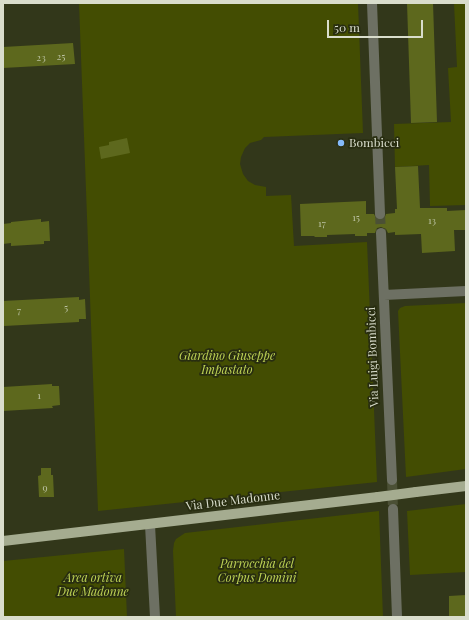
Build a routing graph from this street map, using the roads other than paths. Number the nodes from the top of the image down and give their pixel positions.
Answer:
1 (372, 3) edge
2 (380, 214) tunnel mouth
3 (381, 233) tunnel mouth
4 (466, 292) edge
5 (384, 295) junction
6 (392, 480) tunnel mouth
7 (466, 486) edge
8 (393, 509) tunnel mouth
9 (150, 525) junction
10 (3, 542) edge
11 (155, 617) edge
12 (397, 617) edge

1 - 2 street
3 - 5 street, Via Luigi Bombicci
4 - 5 street
5 - 6 street, Via Luigi Bombicci
7 - 9 main road, Via Due Madonne, bridge
8 - 12 street
9 - 10 main road, Via Due Madonne
9 - 11 street

